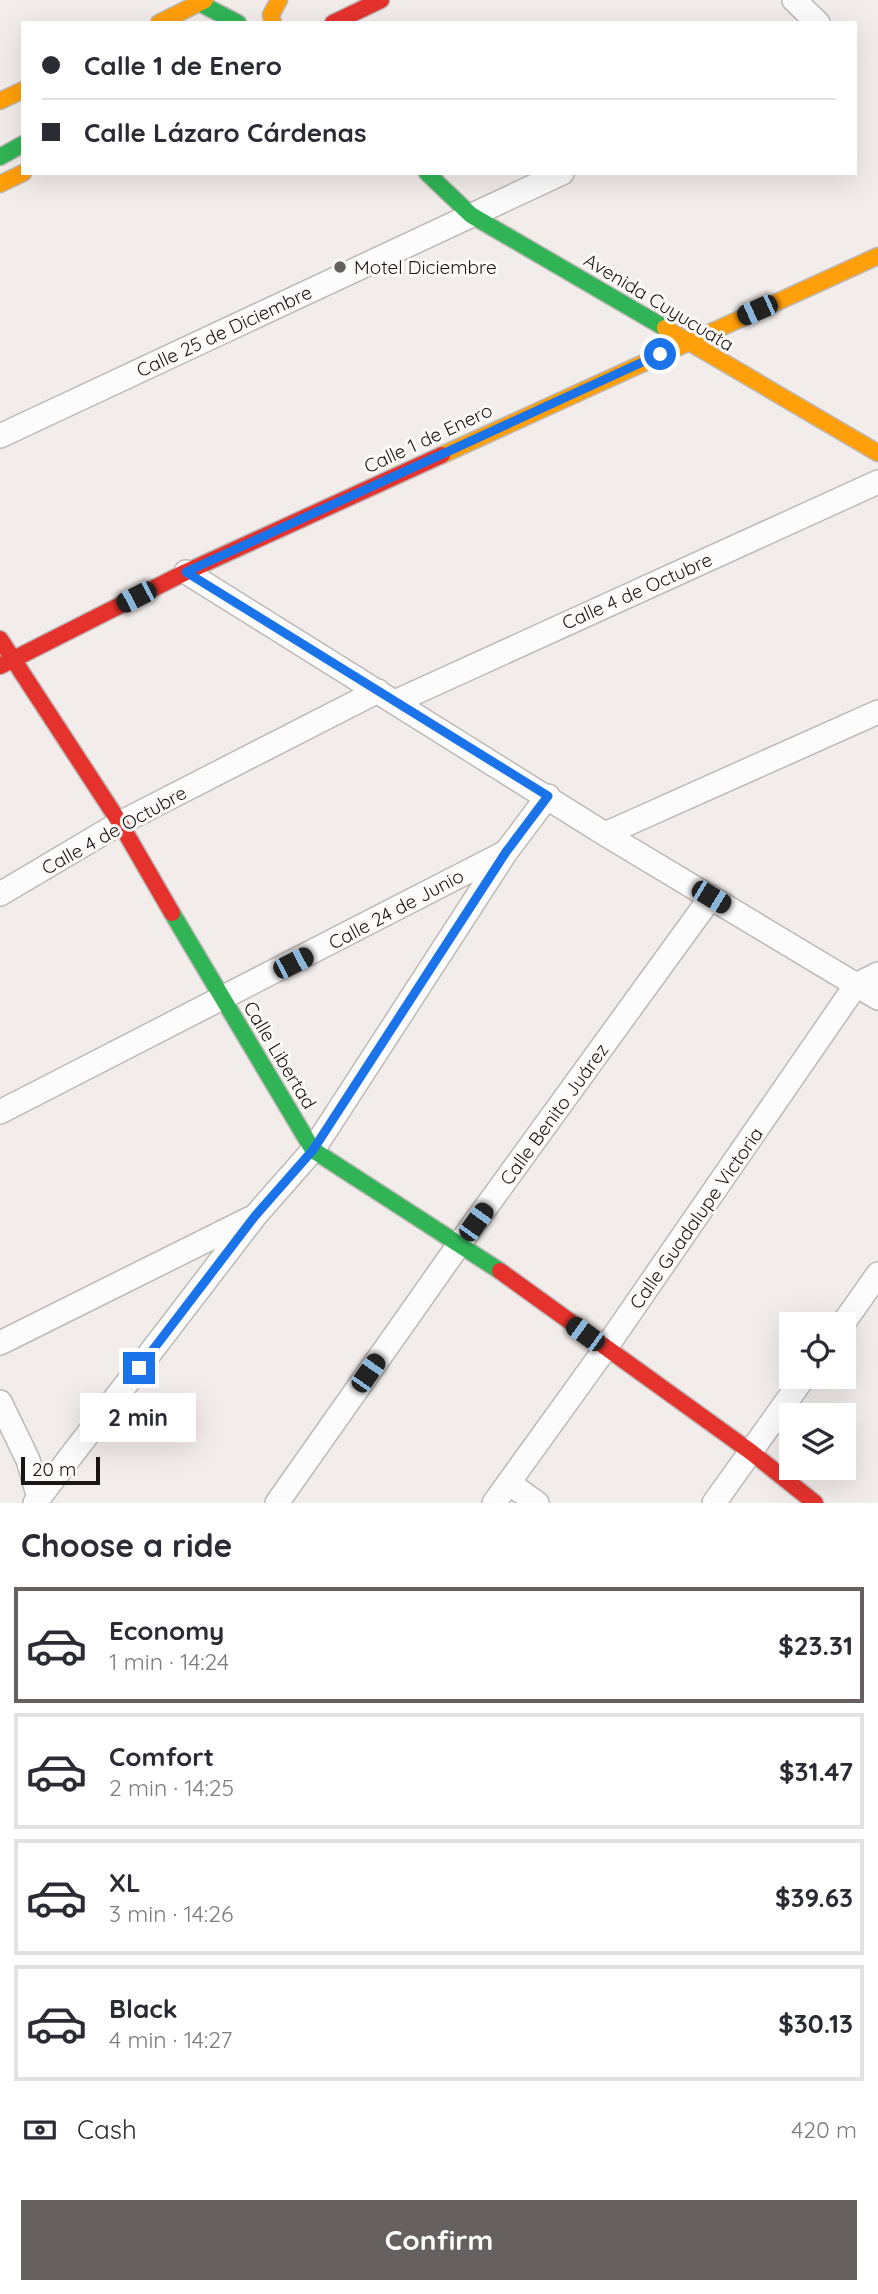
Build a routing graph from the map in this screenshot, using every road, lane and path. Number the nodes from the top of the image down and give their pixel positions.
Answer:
1 (279, 0) edge
2 (381, 0) edge
3 (794, 0) edge
4 (199, 6) edge
5 (164, 21) edge
6 (233, 21) edge
7 (272, 21) edge
8 (337, 21) edge
9 (816, 21) edge
10 (21, 91) edge
11 (0, 101) edge
12 (21, 145) edge
13 (0, 158) edge
14 (21, 174) edge
15 (429, 175) edge
16 (558, 175) edge
17 (0, 184) edge
18 (471, 215) junction
19 (878, 256) edge
20 (685, 342) junction
21 (0, 436) edge
22 (878, 453) edge
23 (878, 482) edge
24 (186, 572) junction
25 (0, 639) edge
26 (6, 662) edge
27 (387, 696) junction
28 (878, 712) edge
29 (548, 796) junction
30 (120, 823) junction
31 (605, 834) junction
32 (506, 852) junction
33 (0, 894) edge
34 (711, 897) junction
35 (878, 974) edge
36 (856, 985) junction
37 (878, 998) edge
38 (222, 1001) junction
39 (0, 1112) edge
40 (313, 1150) junction
41 (255, 1216) junction
42 (460, 1243) junction
43 (878, 1274) edge
44 (851, 1312) edge
45 (0, 1343) edge
46 (606, 1349) junction
47 (796, 1389) edge
48 (0, 1402) edge
49 (751, 1452) junction
50 (509, 1483) junction
51 (37, 1500) edge
52 (276, 1503) edge
53 (494, 1503) edge
54 (537, 1503) edge
55 (714, 1503) edge
56 (815, 1503) edge

1 - 7 street
2 - 8 street
3 - 9 street
4 - 5 street
4 - 6 street
10 - 11 street
12 - 13 street
14 - 17 street
15 - 18 street, Avenida Cuyucuata
16 - 18 street, Calle 25 de Diciembre
18 - 20 street, Avenida Cuyucuata
18 - 21 street, Calle 25 de Diciembre
19 - 20 street, Calle 1 de Enero
20 - 22 street, Avenida Cuyucuata
20 - 24 street, Calle 1 de Enero
23 - 27 street, Calle 4 de Octubre
24 - 26 street, Calle 1 de Enero
24 - 27 street
25 - 26 street, Calle Libertad
26 - 30 street, Calle Libertad
27 - 29 street
27 - 30 street, Calle 4 de Octubre
28 - 31 street
29 - 31 street
29 - 32 street, Calle 24 de Junio
30 - 33 street, Calle 4 de Octubre
30 - 38 street, Calle Libertad
31 - 34 street
32 - 38 street, Calle 24 de Junio
32 - 40 street
34 - 36 street
34 - 42 street, Calle Benito Juárez
35 - 36 street, Calle Guadalupe Victoria
36 - 37 street
36 - 46 street, Calle Guadalupe Victoria
38 - 39 street, Calle 24 de Junio
38 - 40 street, Calle Libertad
40 - 41 street
40 - 42 street, Calle Libertad
41 - 45 street
41 - 51 street
42 - 46 street, Calle Libertad
42 - 52 street, Calle Benito Juárez
43 - 44 street
46 - 49 street, Calle Libertad
46 - 50 street, Calle Guadalupe Victoria
47 - 49 street
48 - 51 street
49 - 55 street
49 - 56 street, Calle Libertad
50 - 53 street, Calle Guadalupe Victoria
50 - 54 street

